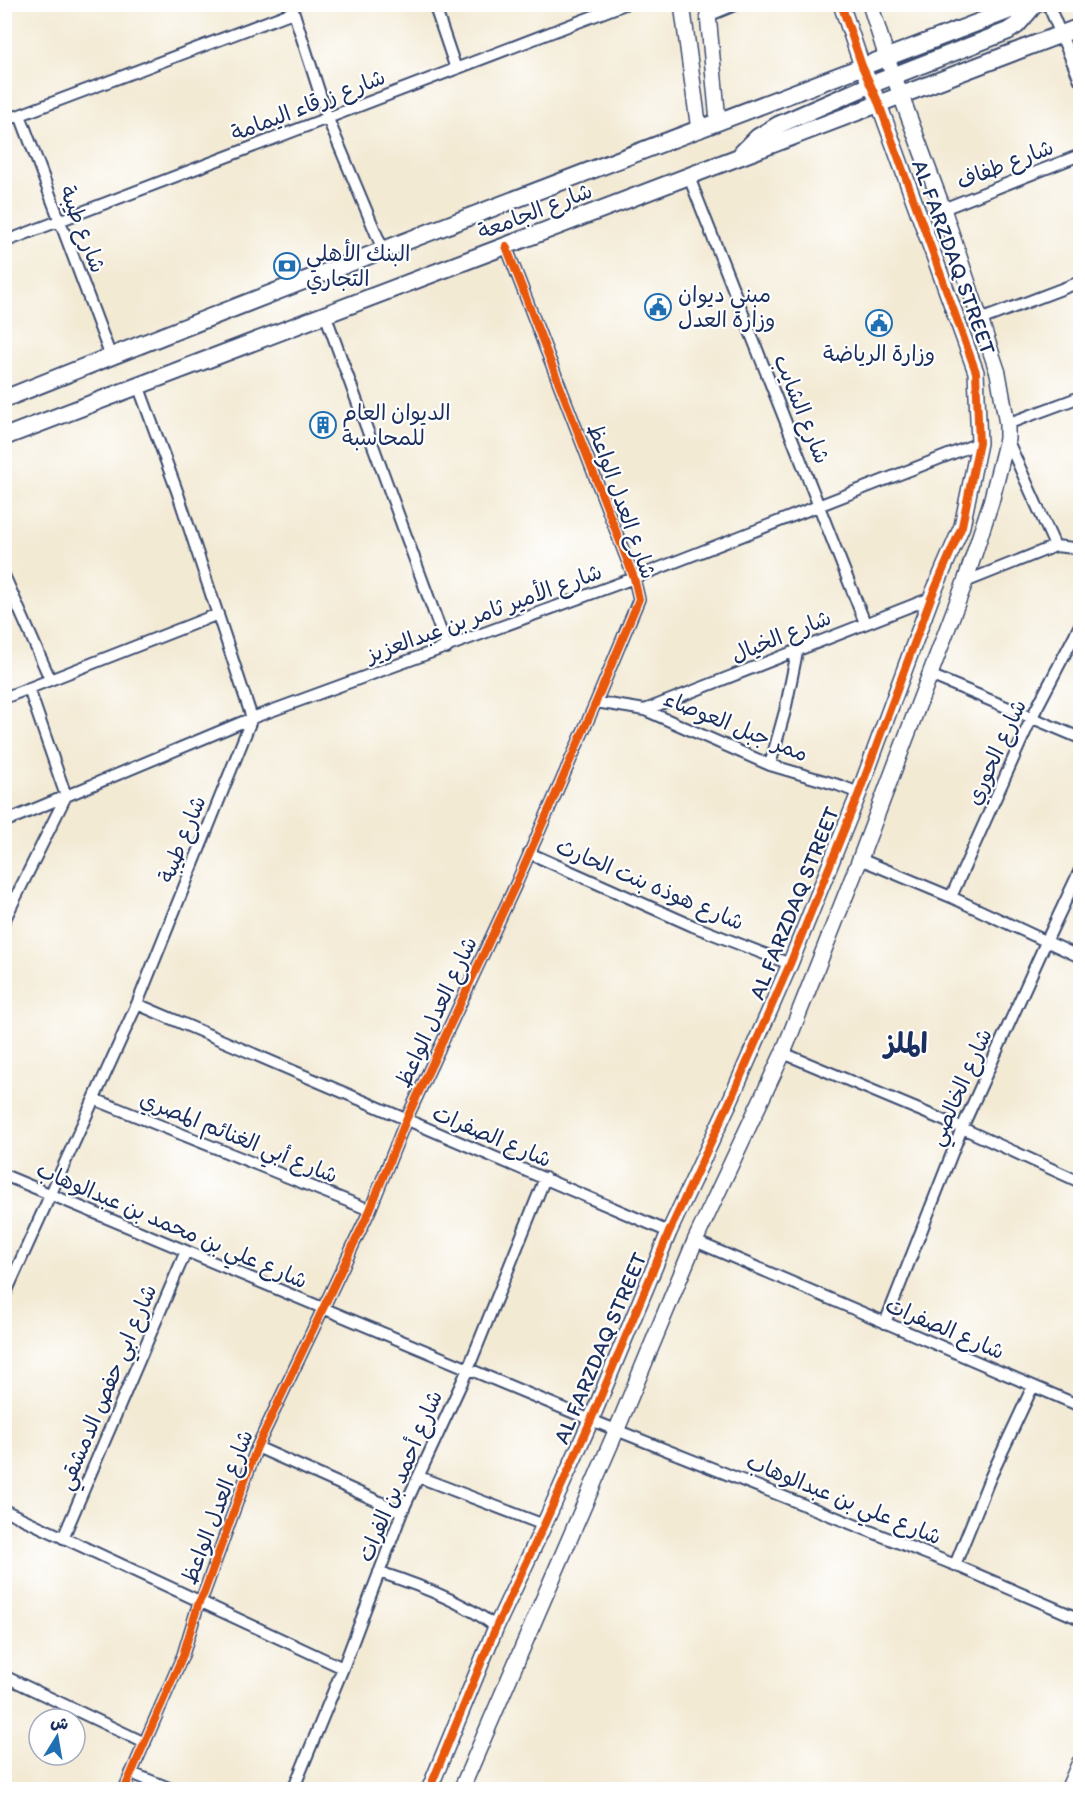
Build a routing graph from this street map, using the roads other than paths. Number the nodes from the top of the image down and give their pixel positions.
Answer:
1 (434, 4) edge
2 (625, 4) edge
3 (682, 4) edge
4 (737, 4) edge
5 (841, 4) edge
6 (870, 4) edge
7 (1026, 4) edge
8 (1035, 4) edge
9 (1048, 4) edge
10 (292, 8) edge
11 (707, 10) edge
12 (1080, 27) edge
13 (1062, 34) junction
14 (887, 58) junction
15 (862, 66) junction
16 (456, 69) junction
17 (894, 77) junction
18 (1080, 80) edge
19 (870, 85) junction
20 (902, 96) junction
21 (879, 104) junction
22 (20, 115) junction
23 (327, 119) junction
24 (4, 121) edge
25 (718, 121) junction
26 (699, 130) junction
27 (1080, 155) edge
28 (738, 158) junction
29 (688, 177) junction
30 (943, 208) junction
31 (60, 221) junction
32 (4, 242) edge
33 (506, 246) junction
34 (383, 250) junction
35 (1080, 282) edge
36 (325, 314) junction
37 (980, 320) junction
38 (111, 357) junction
39 (138, 385) junction
40 (1080, 397) edge
41 (4, 399) edge
42 (1007, 432) junction
43 (4, 436) edge
44 (979, 443) junction
45 (819, 506) junction
46 (1055, 546) junction
47 (1078, 548) edge
48 (4, 575) edge
49 (634, 578) junction
50 (965, 582) junction
51 (931, 598) junction
52 (218, 614) junction
53 (865, 623) junction
54 (1080, 625) edge
55 (447, 648) junction
56 (797, 652) junction
57 (930, 675) junction
58 (50, 679) junction
59 (29, 689) junction
60 (4, 698) edge
61 (596, 702) junction
62 (645, 710) junction
63 (1032, 717) junction
64 (252, 718) junction
65 (1080, 738) edge
66 (770, 765) junction
67 (859, 794) junction
68 (66, 796) junction
69 (4, 822) edge
70 (529, 853) junction
71 (860, 859) junction
72 (1080, 870) edge
73 (951, 897) junction
74 (4, 921) edge
75 (1046, 942) junction
76 (1080, 957) edge
77 (790, 964) junction
78 (137, 1004) junction
79 (783, 1053) junction
80 (94, 1099) junction
81 (406, 1120) junction
82 (962, 1128) junction
83 (4, 1176) edge
84 (544, 1178) junction
85 (1080, 1182) edge
86 (51, 1195) junction
87 (370, 1210) junction
88 (669, 1232) junction
89 (695, 1241) junction
90 (186, 1251) junction
91 (4, 1297) edge
92 (322, 1309) junction
93 (885, 1323) junction
94 (468, 1369) junction
95 (1033, 1386) junction
96 (1080, 1406) edge
97 (591, 1420) junction
98 (617, 1429) junction
99 (257, 1448) junction
100 (419, 1477) junction
101 (4, 1510) edge
102 (402, 1512) junction
103 (544, 1525) junction
104 (63, 1538) junction
105 (955, 1565) junction
106 (380, 1572) junction
107 (199, 1602) junction
108 (1080, 1619) edge
109 (496, 1627) junction
110 (343, 1668) junction
111 (4, 1676) edge
112 (145, 1743) junction
113 (1080, 1762) edge
114 (131, 1773) junction
115 (124, 1790) edge
116 (174, 1790) edge
117 (292, 1790) edge
118 (429, 1790) edge
119 (460, 1790) edge
120 (1068, 1790) edge

1 - 16 street
2 - 16 street, شارع زرقاء اليمامة
3 - 26 street
4 - 11 street
5 - 15 street, AL FARZDAQ STREET
6 - 14 street, AL FARZDAQ STREET
7 - 14 main road, شارع الجامعة
8 - 17 main road
9 - 13 street
10 - 22 street
10 - 23 street
11 - 25 street
12 - 13 main road, شارع الجامعة
13 - 18 street
13 - 20 main road, شارع الجامعة
14 - 15 main road, شارع الجامعة
14 - 17 street, AL FARZDAQ STREET
15 - 19 street, AL FARZDAQ STREET
15 - 25 main road, شارع الجامعة
16 - 23 street, شارع زرقاء اليمامة
17 - 19 main road
17 - 20 street, AL FARZDAQ STREET
19 - 21 street, AL FARZDAQ STREET
19 - 28 main road
20 - 21 main road, شارع الجامعة
20 - 30 street, AL FARZDAQ STREET
21 - 28 main road, شارع الجامعة
21 - 44 street, AL FARZDAQ STREET
22 - 24 street
22 - 31 street, شارع طيبة
23 - 31 street, شارع زرقاء اليمامة
23 - 34 street
25 - 26 main road, شارع الجامعة
26 - 34 main road, شارع الجامعة
27 - 30 street, شارع طفاف
28 - 29 main road, شارع الجامعة
29 - 33 main road, شارع الجامعة
29 - 45 street, شارع الشايب
30 - 37 street, AL FARZDAQ STREET
31 - 32 street, شارع زرقاء اليمامة
31 - 38 street, شارع طيبة
33 - 36 main road, شارع الجامعة
33 - 49 street, شارع العدل الواعظ
34 - 38 main road, شارع الجامعة
35 - 37 street
36 - 39 main road, شارع الجامعة
36 - 55 street
37 - 42 street, AL FARZDAQ STREET
38 - 41 main road, شارع الجامعة
39 - 43 main road, شارع الجامعة
39 - 52 street
40 - 42 street
42 - 46 street
42 - 50 street, AL FARZDAQ STREET
44 - 45 street, شارع الأمير ثامر بن عبدالعزيز
44 - 51 street, AL FARZDAQ STREET
45 - 49 street, شارع الأمير ثامر بن عبدالعزيز
45 - 53 street, شارع الشايب
46 - 47 street
46 - 50 street
48 - 58 street
49 - 55 street, شارع الأمير ثامر بن عبدالعزيز
49 - 61 street, شارع العدل الواعظ
50 - 57 street, AL FARZDAQ STREET
51 - 53 street, شارع الخيال
51 - 67 street, AL FARZDAQ STREET
52 - 58 street
52 - 64 street
53 - 56 street, شارع الخيال
54 - 63 street, شارع الحوري
55 - 64 street, شارع الأمير ثامر بن عبدالعزيز
56 - 62 street, شارع الخيال
56 - 66 street
57 - 63 street
57 - 71 street, AL FARZDAQ STREET
58 - 59 street
59 - 60 street
59 - 68 street
61 - 62 street, ممر جبل العوصاء
61 - 70 street, شارع العدل الواعظ
62 - 66 street, ممر جبل العوصاء
63 - 65 street
63 - 73 street, شارع الحوري
64 - 68 street, شارع الأمير ثامر بن عبدالعزيز
64 - 78 street, شارع طيبة
66 - 67 street, ممر جبل العوصاء
67 - 77 street, AL FARZDAQ STREET
68 - 69 street, شارع الأمير ثامر بن عبدالعزيز
68 - 74 street
70 - 77 street, شارع هوذه بنت الحارث
70 - 81 street, شارع العدل الواعظ
71 - 73 street
71 - 79 street, AL FARZDAQ STREET
72 - 75 street, شارع الخالصي
73 - 75 street
75 - 76 street
75 - 82 street, شارع الخالصي
77 - 88 street, AL FARZDAQ STREET
78 - 80 street, شارع طيبة
78 - 81 street, شارع الصفرات
79 - 82 street
79 - 89 street, AL FARZDAQ STREET
80 - 86 street, شارع طيبة
80 - 87 street, شارع أبي الغنائم المصري
81 - 84 street, شارع الصفرات
81 - 87 street, شارع العدل الواعظ
82 - 85 street
82 - 93 street, شارع الخالصي
83 - 86 street, شارع علي بن محمد بن عبدالوهاب
84 - 88 street, شارع الصفرات
84 - 94 street, شارع أحمد بن الفرات
86 - 90 street, شارع علي بن محمد بن عبدالوهاب
86 - 91 street, شارع طيبة
87 - 92 street, شارع العدل الواعظ
88 - 97 street, AL FARZDAQ STREET
89 - 93 street, شارع الصفرات
89 - 98 street, AL FARZDAQ STREET
90 - 92 street, شارع علي بن محمد بن عبدالوهاب
90 - 104 street, شارع ابي حفص الدمشقي
92 - 94 street, شارع علي بن محمد بن عبدالوهاب
92 - 99 street, شارع العدل الواعظ
93 - 95 street, شارع الصفرات
94 - 97 street, شارع علي بن محمد بن عبدالوهاب
94 - 100 street, شارع أحمد بن الفرات
95 - 96 street, شارع الصفرات
95 - 105 street
97 - 98 street, شارع علي بن عبدالوهاب
97 - 103 street, AL FARZDAQ STREET
98 - 105 street, شارع علي بن عبدالوهاب
98 - 119 street, AL FARZDAQ STREET
99 - 102 street
99 - 107 street, شارع العدل الواعظ
100 - 102 street, شارع أحمد بن الفرات
100 - 103 street
101 - 104 street
102 - 106 street, شارع أحمد بن الفرات
103 - 109 street, AL FARZDAQ STREET
104 - 107 street
105 - 108 street, شارع علي بن عبدالوهاب
106 - 109 street
106 - 110 street, شارع أحمد بن الفرات
107 - 110 street
107 - 112 street, شارع العدل الواعظ
109 - 118 street, AL FARZDAQ STREET
110 - 117 street, شارع أحمد بن الفرات
111 - 112 street
112 - 114 street, شارع العدل الواعظ
113 - 120 street
114 - 115 street, شارع العدل الواعظ
114 - 116 street

